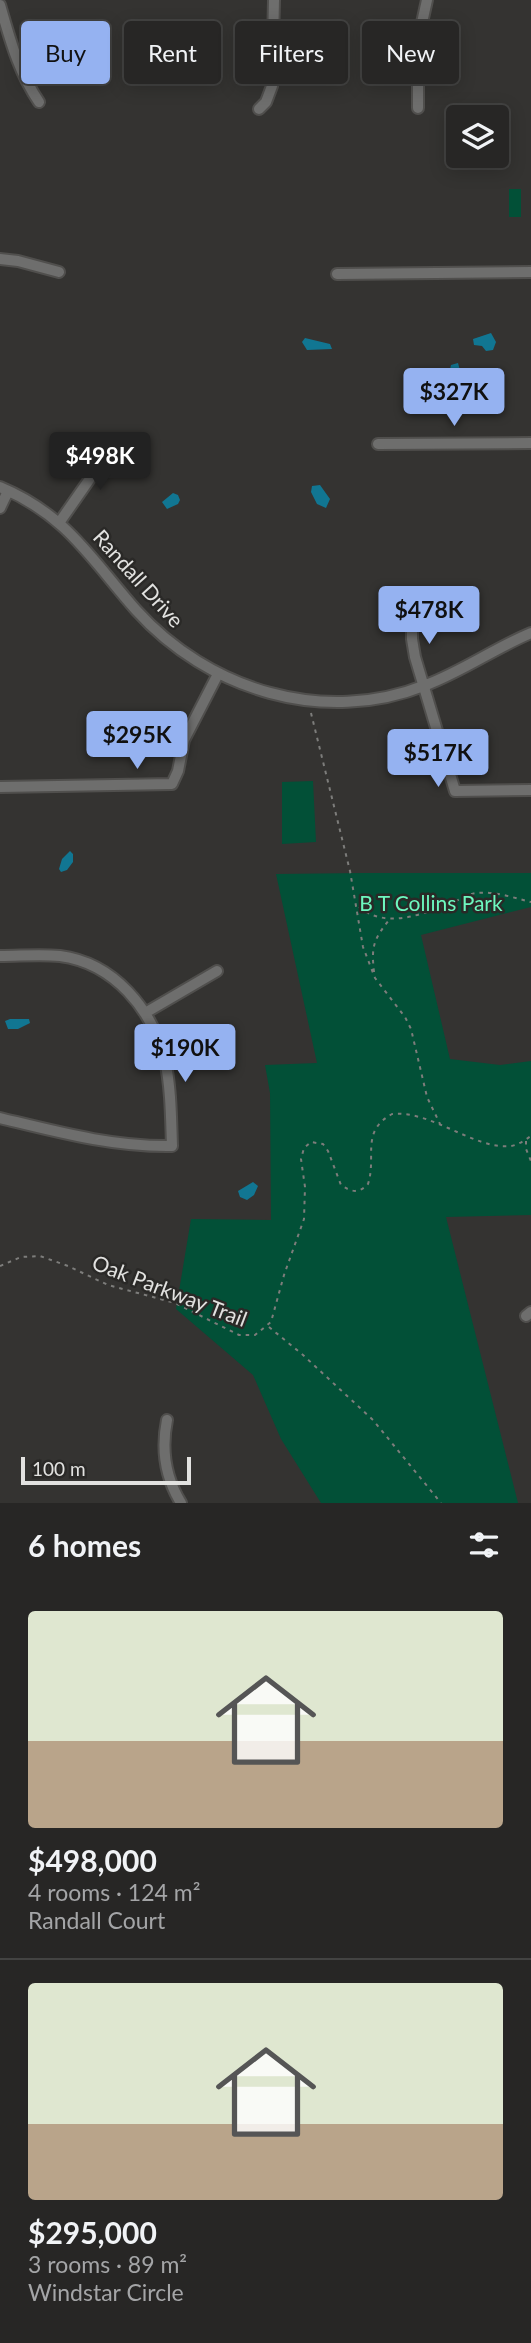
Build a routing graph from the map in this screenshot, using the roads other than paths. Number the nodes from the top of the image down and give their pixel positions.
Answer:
1 (274, 0) edge
2 (427, 0) edge
3 (0, 5) edge
4 (38, 102) dead end
5 (418, 108) dead end
6 (259, 109) dead end
7 (0, 259) edge
8 (60, 272) dead end
9 (531, 272) edge
10 (337, 274) dead end
11 (105, 441) dead end
12 (531, 443) edge
13 (378, 444) dead end
14 (4, 489) edge
15 (0, 508) edge
16 (59, 523) junction
17 (412, 609) dead end
18 (531, 633) edge
19 (218, 674) junction
20 (425, 685) junction
21 (0, 787) edge
22 (531, 790) edge
23 (0, 956) edge
24 (218, 971) dead end
25 (145, 1013) junction
26 (0, 1118) edge
27 (167, 1420) dead end
28 (181, 1503) edge

1 - 6 street
2 - 5 street
3 - 4 street
7 - 8 street
9 - 10 street
11 - 16 street
12 - 13 street
14 - 15 street
14 - 16 street, Randall Drive
16 - 19 street, Randall Drive
17 - 20 street
18 - 20 street, Randall Drive
19 - 20 street, Randall Drive
19 - 21 street
20 - 22 street
23 - 25 street
24 - 25 street
25 - 26 street
27 - 28 street

